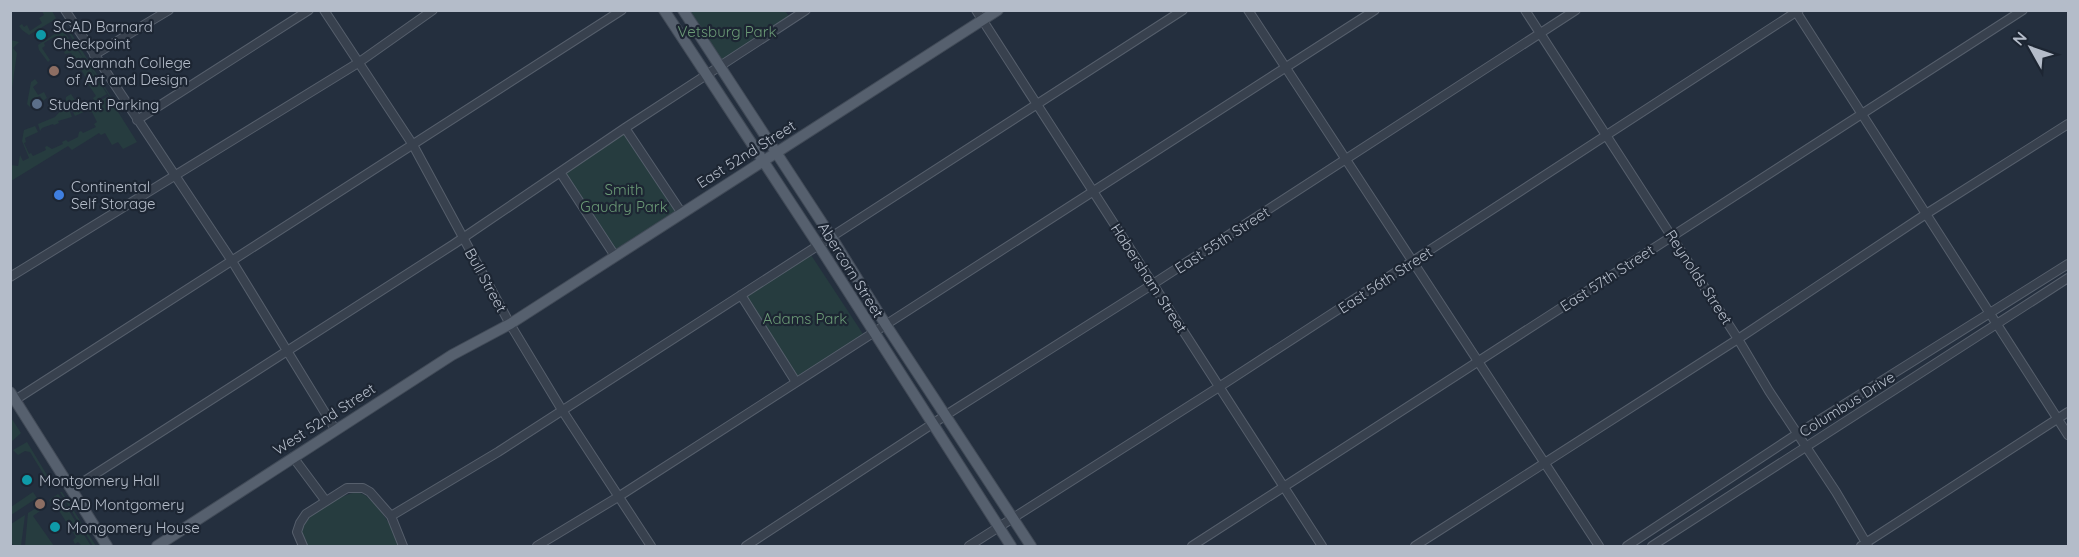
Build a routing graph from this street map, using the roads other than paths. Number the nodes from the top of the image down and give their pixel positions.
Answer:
1 (65, 10) edge
2 (169, 10) edge
3 (309, 10) edge
4 (324, 10) edge
5 (433, 10) edge
6 (622, 10) edge
7 (663, 10) edge
8 (683, 10) edge
9 (806, 10) edge
10 (976, 10) edge
11 (998, 10) edge
12 (1183, 10) edge
13 (1248, 10) edge
14 (1375, 10) edge
15 (1526, 10) edge
16 (1576, 10) edge
17 (2023, 10) edge
18 (1796, 11) edge
19 (792, 14) edge
20 (982, 20) junction
21 (1540, 33) junction
22 (94, 55) junction
23 (358, 63) junction
24 (720, 68) junction
25 (1286, 68) junction
26 (707, 77) junction
27 (1036, 103) junction
28 (1861, 114) junction
29 (137, 120) junction
30 (2068, 124) edge
31 (625, 128) junction
32 (1606, 135) junction
33 (412, 145) junction
34 (776, 153) junction
35 (1346, 160) junction
36 (763, 162) junction
37 (560, 171) junction
38 (174, 176) junction
39 (1092, 190) junction
40 (681, 212) junction
41 (1926, 214) junction
42 (1672, 236) junction
43 (463, 238) junction
44 (832, 238) junction
45 (819, 246) junction
46 (615, 256) junction
47 (232, 261) junction
48 (1413, 262) junction
49 (2068, 264) edge
50 (10, 277) edge
51 (2068, 278) edge
52 (1153, 284) junction
53 (741, 295) junction
54 (1990, 314) junction
55 (510, 324) junction
56 (1997, 324) junction
57 (886, 325) junction
58 (873, 333) junction
59 (1738, 339) junction
60 (286, 351) junction
61 (1478, 362) junction
62 (796, 382) junction
63 (1219, 387) junction
64 (13, 396) edge
65 (561, 410) junction
66 (2068, 412) edge
67 (946, 415) junction
68 (2058, 419) junction
69 (933, 424) junction
70 (335, 429) junction
71 (1797, 434) junction
72 (2068, 435) edge
73 (1807, 448) junction
74 (293, 457) junction
75 (1544, 462) junction
76 (1284, 487) junction
77 (72, 489) junction
78 (618, 497) junction
79 (326, 500) junction
80 (391, 516) junction
81 (1012, 518) junction
82 (999, 527) junction
83 (1865, 545) edge
84 (107, 546) edge
85 (157, 546) edge
86 (303, 546) edge
87 (403, 546) edge
88 (537, 546) edge
89 (651, 546) edge
90 (746, 546) edge
91 (969, 546) edge
92 (1011, 546) edge
93 (1030, 546) edge
94 (1192, 546) edge
95 (1322, 546) edge
96 (1415, 546) edge
97 (1599, 546) edge
98 (1627, 546) edge
99 (1652, 546) edge

1 - 22 street
2 - 22 street
3 - 29 street
4 - 23 street, Bull Street
5 - 23 street
6 - 33 street
7 - 26 main road, Abercorn Street
8 - 24 main road, Abercorn Street
9 - 19 street
10 - 20 street, Habersham Street
11 - 20 main road, East 52nd Street
12 - 27 street
13 - 25 street
14 - 25 street
15 - 21 street, Reynolds Street
16 - 21 street, East 55th Street
17 - 28 street, East 57th Street
18 - 28 street
18 - 32 street, East 56th Street
19 - 24 street
20 - 27 street, Habersham Street
20 - 34 main road, East 52nd Street
21 - 32 street, Reynolds Street
21 - 35 street, East 55th Street
22 - 29 street
23 - 33 street, Bull Street
23 - 38 street
24 - 26 street
24 - 34 main road, Abercorn Street
25 - 35 street
25 - 39 street
26 - 31 street
26 - 36 main road, Abercorn Street
27 - 39 street, Habersham Street
27 - 44 street
28 - 41 street
28 - 42 street, East 57th Street
29 - 38 street
30 - 41 street
31 - 37 street
31 - 40 street
32 - 42 street, Reynolds Street
32 - 48 street, East 56th Street
33 - 43 street, Bull Street
33 - 47 street
34 - 36 main road, East 52nd Street
34 - 44 main road, Abercorn Street
35 - 48 street
35 - 52 street, East 55th Street
36 - 40 main road, East 52nd Street
36 - 45 main road, Abercorn Street
37 - 43 street
37 - 46 street
38 - 47 street
38 - 50 street
39 - 52 street, Habersham Street
39 - 57 street
40 - 46 main road, East 52nd Street
41 - 54 street
41 - 59 street
42 - 59 street, Reynolds Street
42 - 61 street, East 57th Street
43 - 55 street, Bull Street
43 - 60 street
44 - 45 street
44 - 57 main road, Abercorn Street
45 - 53 street
45 - 58 main road, Abercorn Street
46 - 55 main road, East 52nd Street
47 - 60 street
47 - 64 street
48 - 61 street
48 - 63 street, East 56th Street
49 - 54 street, Columbus Drive
51 - 56 street, Columbus Drive
52 - 63 street, Habersham Street
52 - 67 street, East 55th Street
53 - 62 street
53 - 65 street
54 - 56 street
54 - 71 street, Columbus Drive
55 - 65 street, Bull Street
55 - 70 main road, West 52nd Street
56 - 68 street
56 - 73 street, Columbus Drive
57 - 58 street
57 - 67 main road, Abercorn Street
58 - 62 street
58 - 69 main road, Abercorn Street
59 - 71 street, Reynolds Street
59 - 75 street
60 - 70 street
60 - 77 street
61 - 75 street
61 - 76 street, East 57th Street
62 - 78 street
63 - 76 street, Habersham Street
63 - 81 street, East 56th Street
64 - 77 main road
65 - 78 street, Bull Street
65 - 80 street
66 - 68 street
67 - 69 street, East 55th Street
67 - 81 main road, Abercorn Street
68 - 72 street
68 - 83 street
69 - 82 main road, Abercorn Street
69 - 90 street, East 55th Street
70 - 74 main road, West 52nd Street
71 - 73 street, Reynolds Street
71 - 98 street, Columbus Drive
73 - 83 street, Reynolds Street
73 - 99 street, Columbus Drive
74 - 79 street
74 - 85 main road, West 52nd Street
75 - 96 street
75 - 97 street
76 - 94 street, East 57th Street
76 - 95 street, Habersham Street
77 - 84 main road
78 - 88 street
78 - 89 street, Bull Street
79 - 80 street
79 - 86 street
80 - 87 street
81 - 82 street, East 56th Street
81 - 93 main road, Abercorn Street
82 - 91 street, East 56th Street
82 - 92 main road, Abercorn Street

